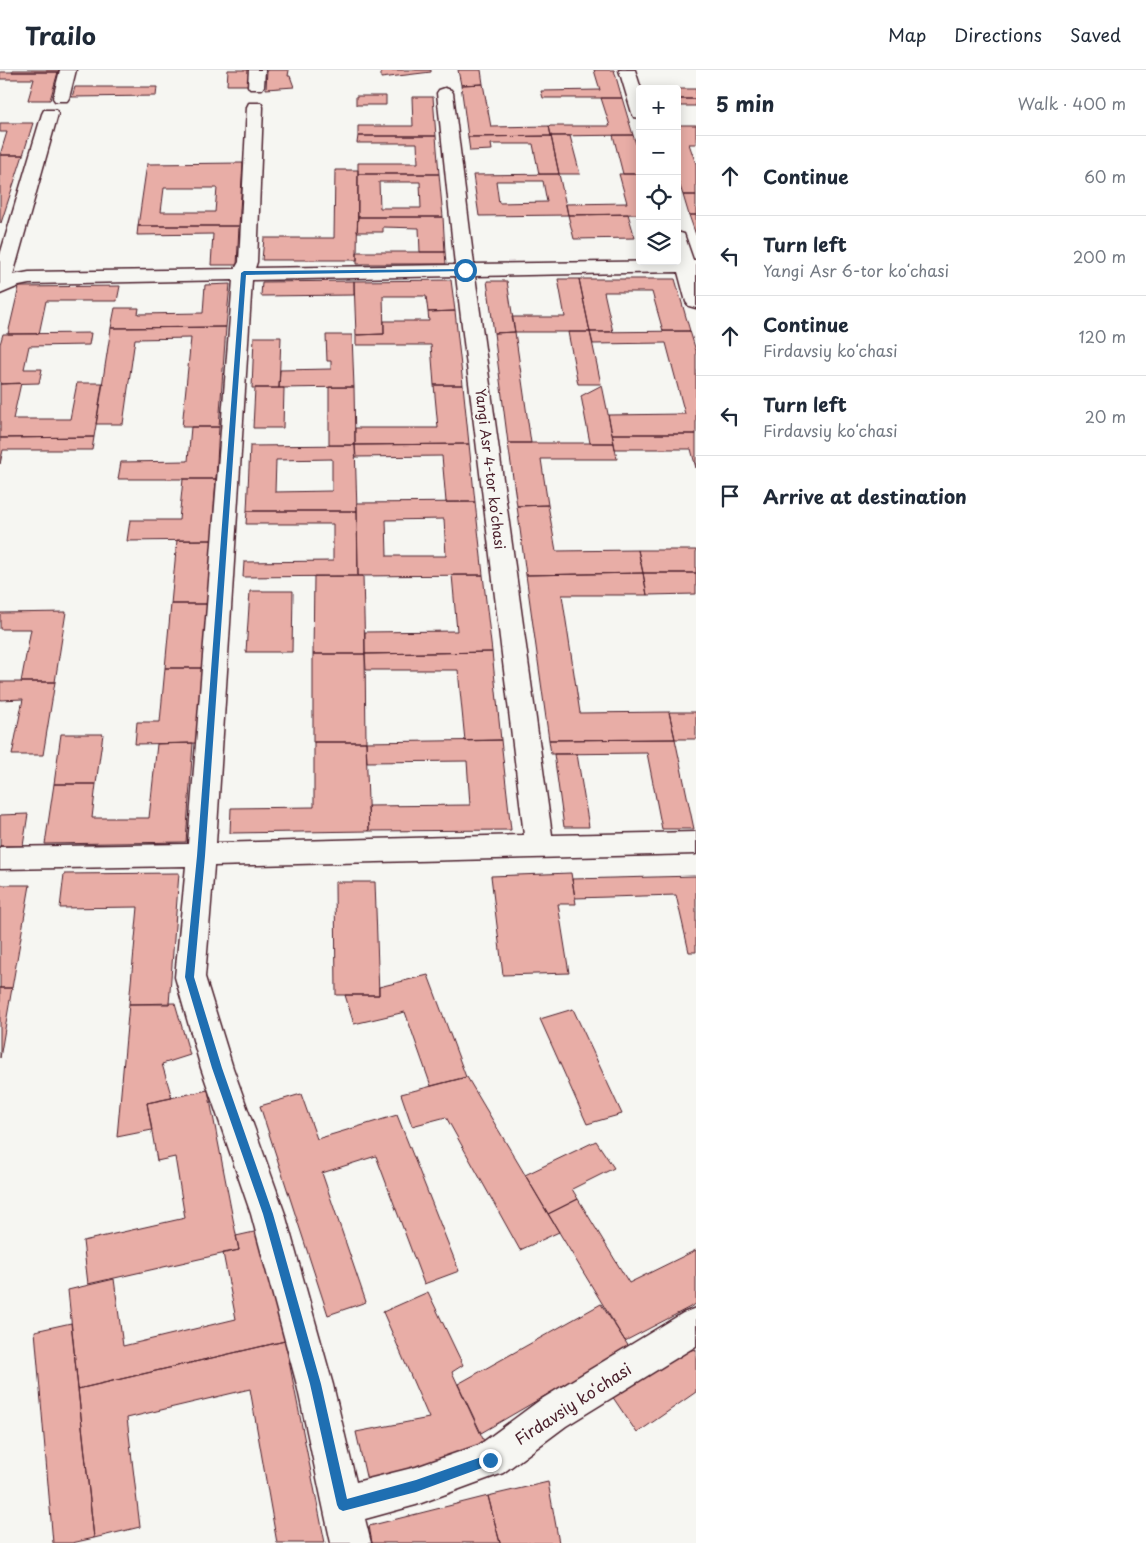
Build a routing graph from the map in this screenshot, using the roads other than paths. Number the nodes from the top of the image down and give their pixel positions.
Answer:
1 (68, 70) edge
2 (627, 70) edge
3 (256, 88) edge
4 (445, 93) dead end
5 (61, 98) dead end
6 (636, 100) edge
7 (50, 114) dead end
8 (681, 246) edge
9 (691, 266) edge
10 (465, 270) junction
11 (244, 273) junction
12 (0, 288) edge
13 (696, 302) edge
14 (696, 843) edge
15 (539, 845) junction
16 (201, 856) junction
17 (0, 858) edge
18 (696, 1326) edge
19 (343, 1505) junction
20 (351, 1543) edge

1 - 5 street
2 - 6 street
3 - 11 street
4 - 10 street, Yangi Asr 4-tor koʻchasi
7 - 12 street
8 - 9 street
9 - 10 street
9 - 13 street
10 - 11 street
10 - 15 street, Yangi Asr 4-tor koʻchasi
11 - 12 street
11 - 16 street
14 - 15 street
15 - 16 street
16 - 17 street
16 - 19 street
18 - 19 street, Firdavsiy koʻchasi
19 - 20 street

